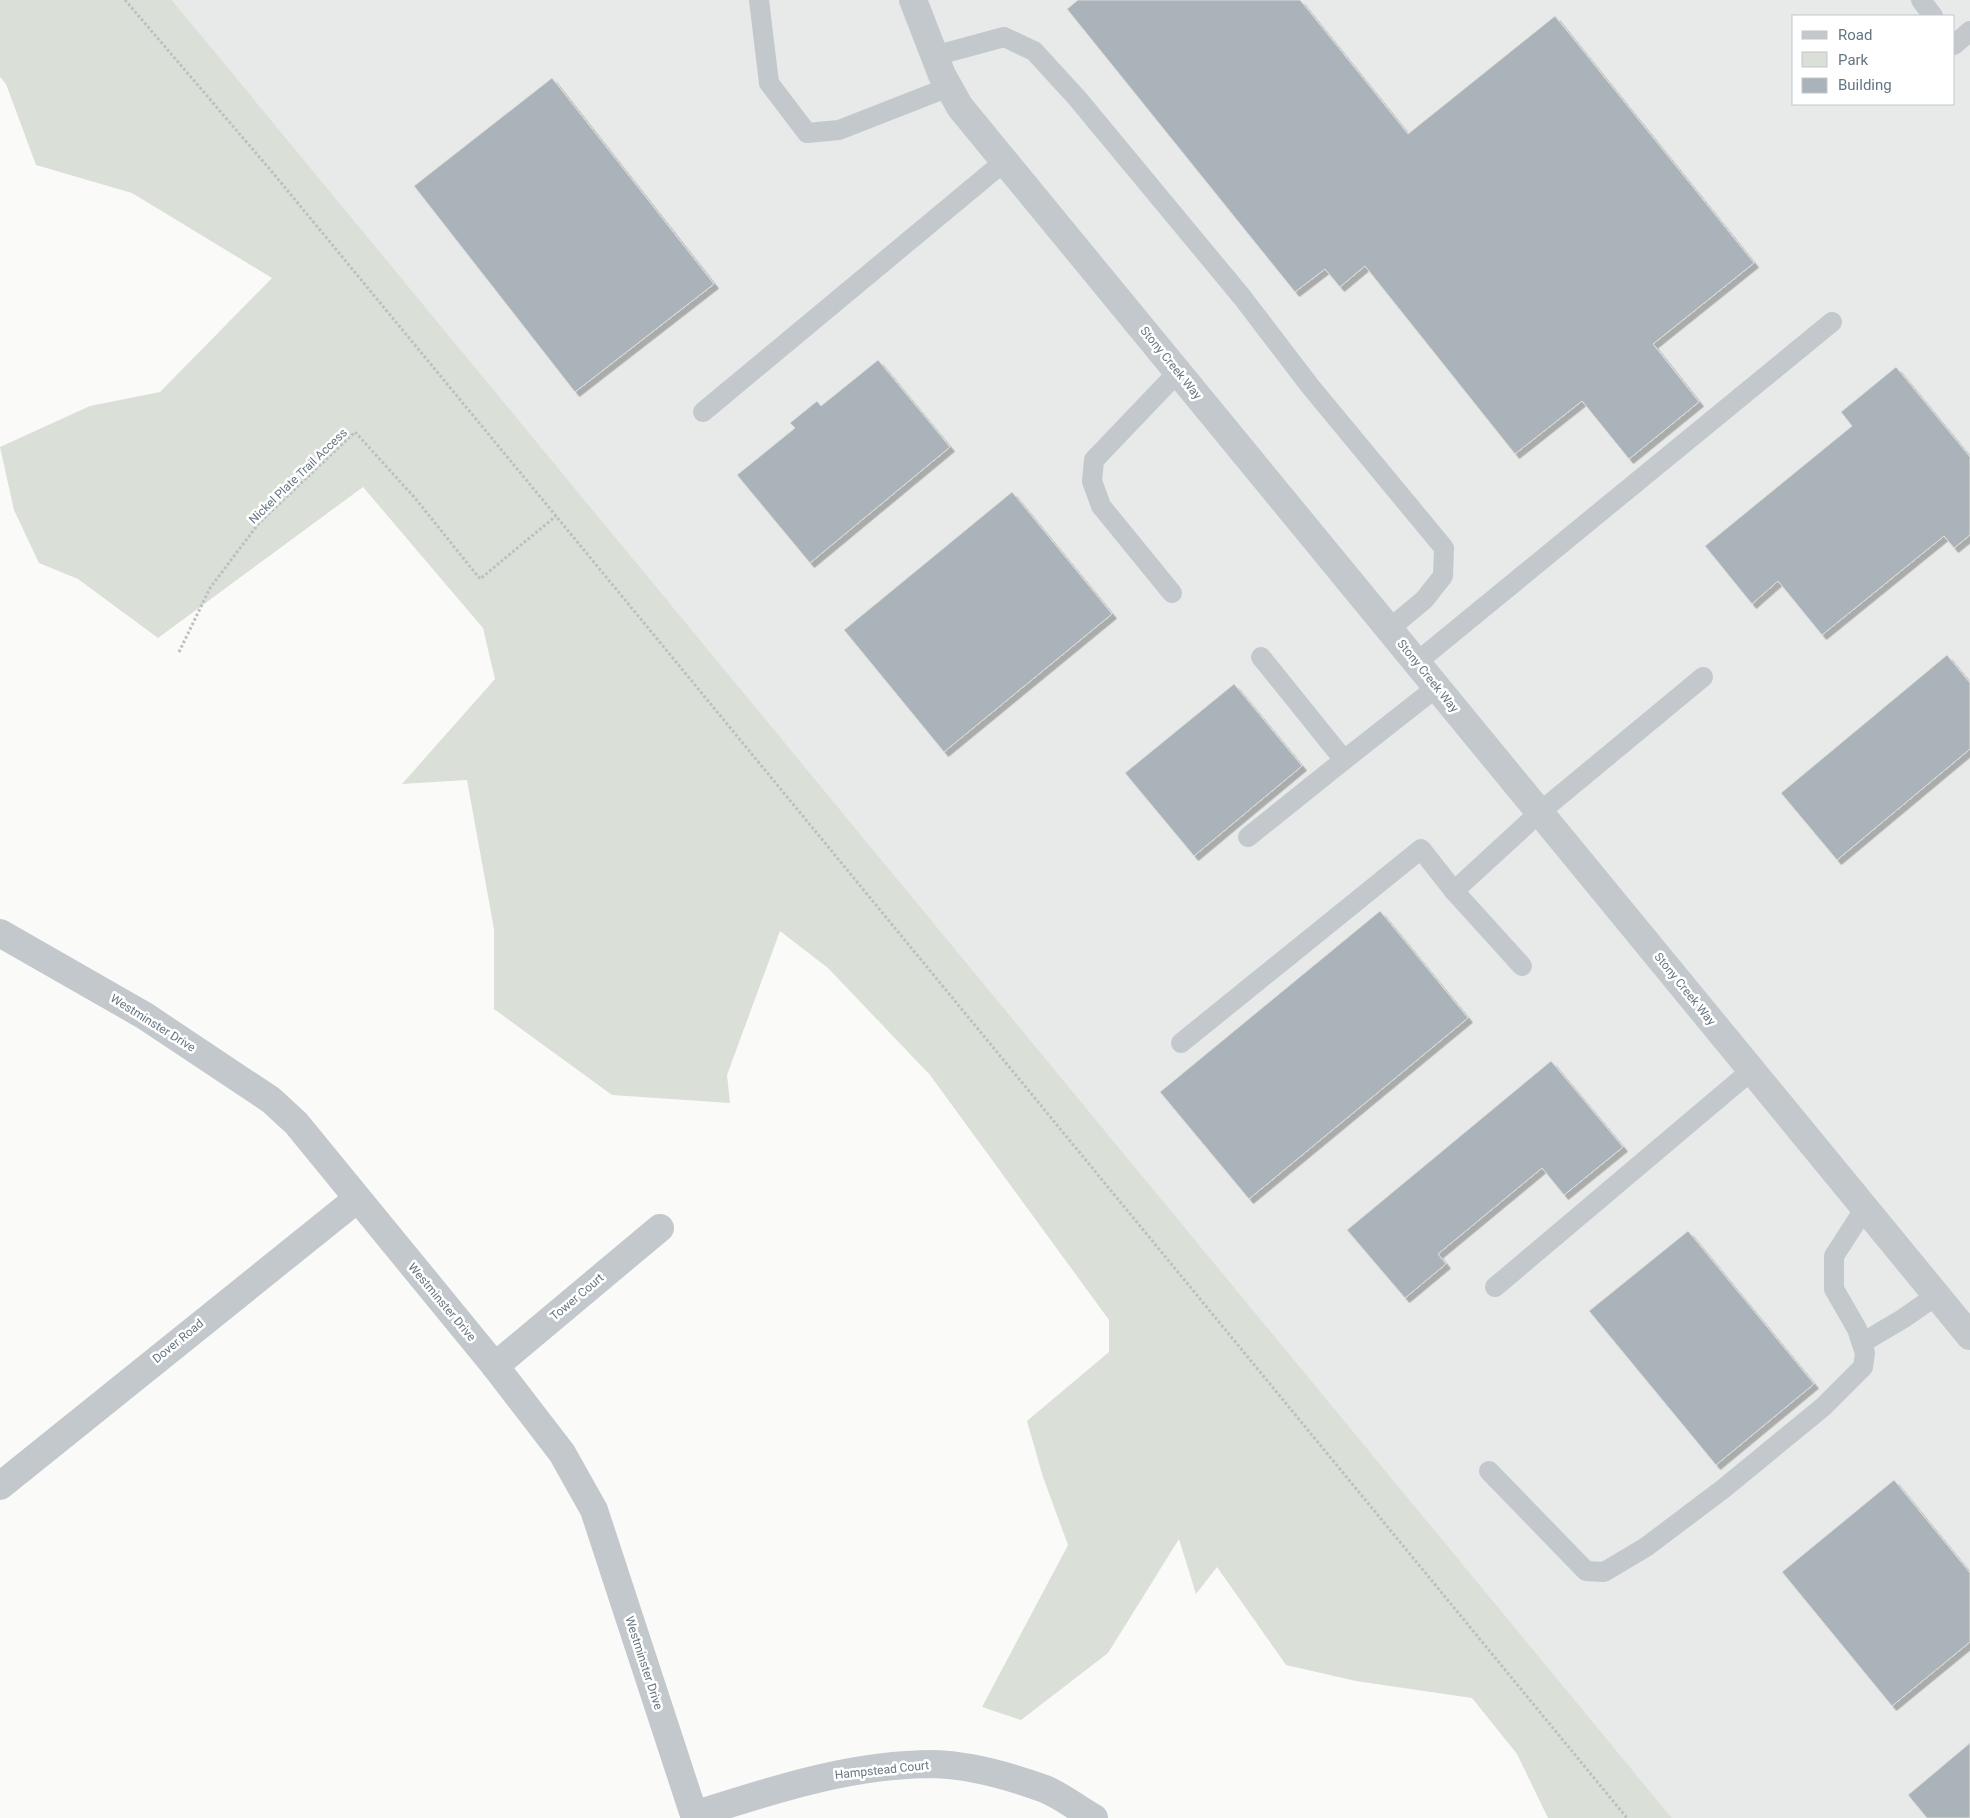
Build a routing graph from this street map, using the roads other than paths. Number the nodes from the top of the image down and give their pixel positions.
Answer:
1 (759, 0) edge
2 (913, 0) edge
3 (1921, 0) edge
4 (1932, 15) edge
5 (1970, 31) edge
6 (1955, 43) edge
7 (934, 56) junction
8 (949, 86) junction
9 (1004, 161) junction
10 (1832, 322) dead end
11 (1178, 372) junction
12 (703, 412) dead end
13 (1172, 593) dead end
14 (1389, 629) junction
15 (1261, 657) dead end
16 (1417, 662) junction
17 (1703, 676) dead end
18 (1437, 687) junction
19 (1344, 760) junction
20 (1540, 812) junction
21 (1248, 837) dead end
22 (1454, 891) junction
23 (0, 933) edge
24 (1522, 966) dead end
25 (1181, 1043) dead end
26 (1752, 1070) junction
27 (357, 1199) junction
28 (1865, 1208) junction
29 (660, 1228) dead end
30 (1495, 1287) dead end
31 (1937, 1295) junction
32 (1970, 1336) edge
33 (1862, 1343) junction
34 (495, 1366) junction
35 (1489, 1471) dead end
36 (0, 1486) edge
37 (694, 1816) edge
38 (1094, 1818) edge

1 - 8 lane
2 - 7 street, Stony Creek Way
3 - 4 lane
5 - 6 lane
7 - 8 street, Stony Creek Way
7 - 14 lane
8 - 9 street, Stony Creek Way
9 - 11 street, Stony Creek Way
9 - 12 lane
10 - 16 lane
11 - 13 lane
11 - 14 street, Stony Creek Way
14 - 16 street, Stony Creek Way
15 - 19 lane
16 - 18 street, Stony Creek Way
17 - 20 lane
18 - 19 lane
18 - 20 street, Stony Creek Way
19 - 21 lane
20 - 22 lane
20 - 26 street, Stony Creek Way
22 - 24 lane
22 - 25 lane
23 - 27 street, Westminster Drive
26 - 28 street, Stony Creek Way
26 - 30 lane
27 - 34 street, Westminster Drive
27 - 36 street, Dover Road
28 - 31 street, Stony Creek Way
28 - 33 lane
29 - 34 street, Tower Court
31 - 32 street, Stony Creek Way
31 - 33 lane
33 - 35 lane
34 - 37 street, Westminster Drive
37 - 38 street, Hampstead Court

